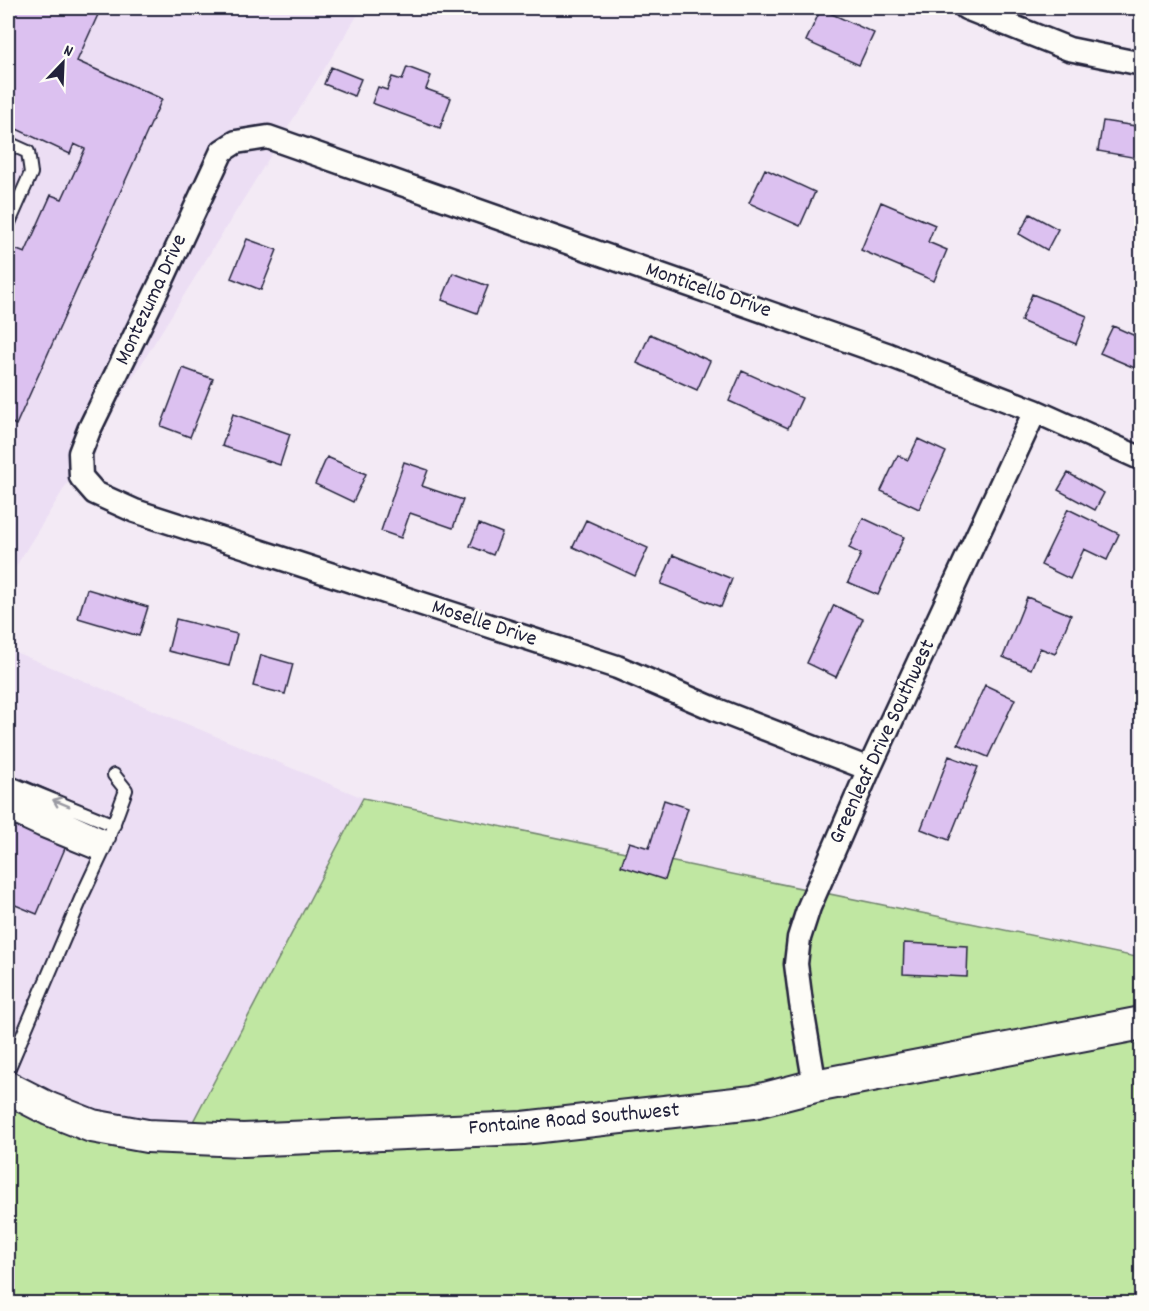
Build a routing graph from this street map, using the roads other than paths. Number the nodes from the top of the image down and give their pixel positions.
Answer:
1 (966, 8) edge
2 (1142, 64) edge
3 (268, 137) joint
4 (8, 143) edge
5 (8, 225) edge
6 (1035, 411) junction
7 (1142, 459) edge
8 (95, 493) joint
9 (870, 768) junction
10 (114, 775) dead end
11 (8, 782) edge
12 (8, 794) edge
13 (8, 806) edge
14 (8, 815) edge
15 (114, 825) junction
16 (105, 847) junction
17 (1142, 1023) edge
18 (8, 1070) edge
19 (815, 1086) junction
20 (8, 1088) edge

1 - 2 street
3 - 6 street, Monticello Drive
3 - 8 street, Montezuma Drive
4 - 5 lane
6 - 7 street, Monticello Drive
6 - 9 street, Greenleaf Drive Southwest
8 - 9 street, Moselle Drive
9 - 19 street, Greenleaf Drive Southwest
10 - 15 lane
15 -> 11 lane
12 - 16 lane
13 - 16 lane
14 - 16 lane
15 - 16 lane
16 - 18 lane
17 - 19 main road, Fontaine Road Southwest
19 - 20 main road, Fontaine Road Southwest

